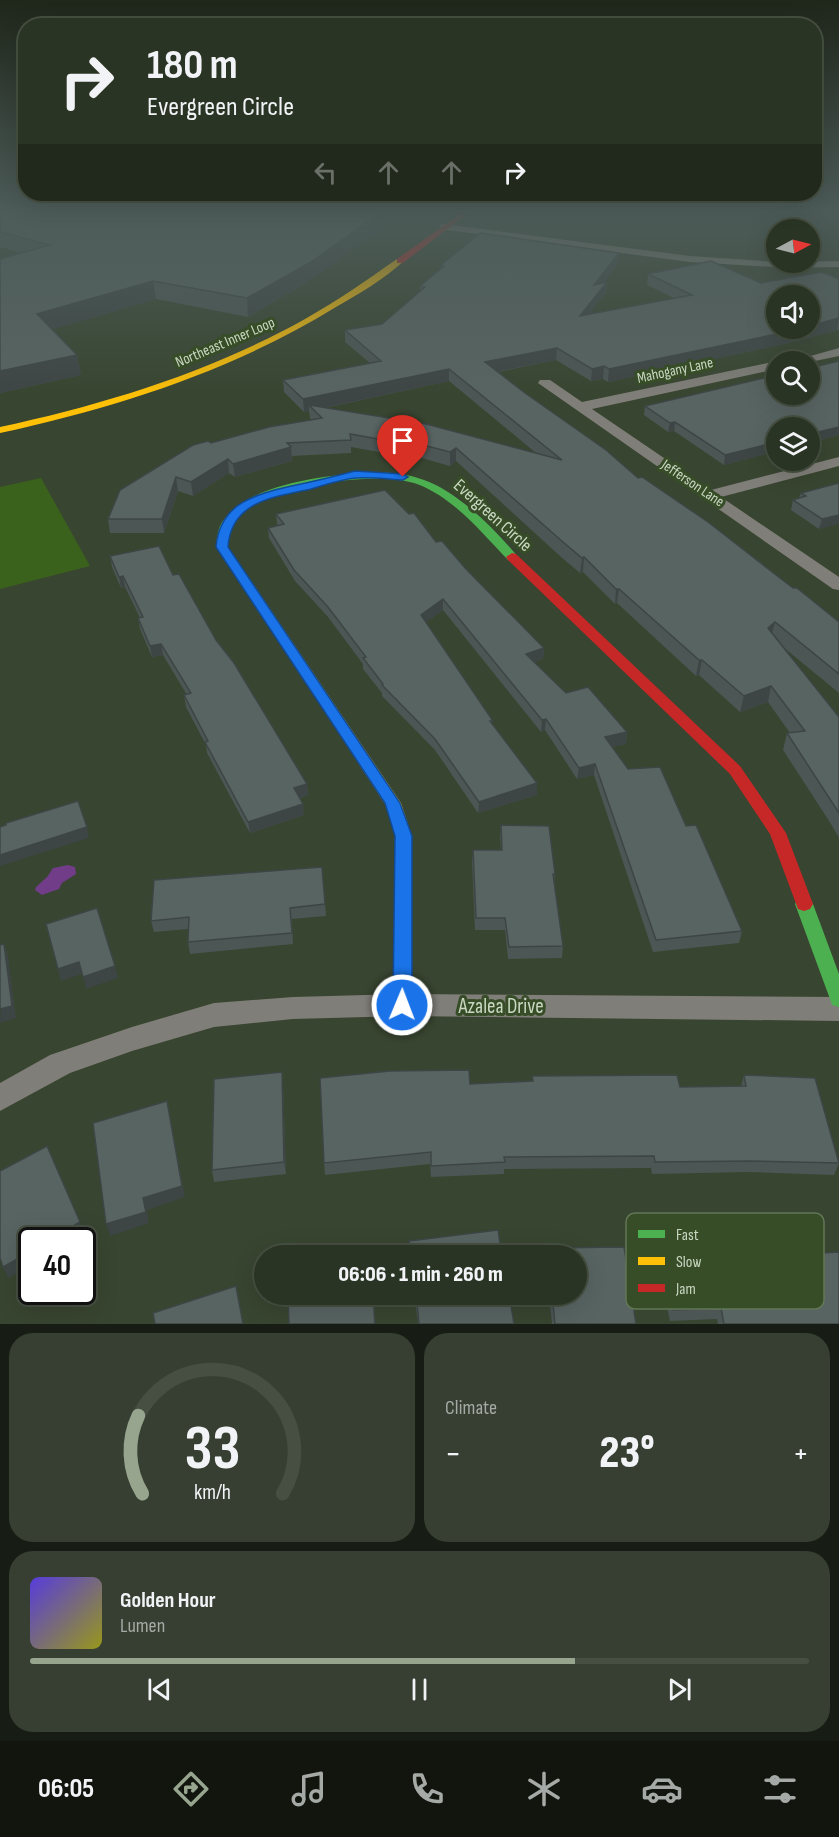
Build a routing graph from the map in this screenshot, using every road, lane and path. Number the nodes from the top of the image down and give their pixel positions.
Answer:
1 (382, 273) edge
2 (839, 352) edge
3 (820, 356) edge
4 (766, 367) edge
5 (545, 384) dead end
6 (580, 408) junction
7 (0, 430) edge
8 (839, 461) edge
9 (711, 495) junction
10 (839, 585) edge
11 (839, 999) edge
12 (402, 1005) junction
13 (839, 1009) edge
14 (0, 1098) edge

1 - 7 street, Northeast Inner Loop
2 - 3 street
4 - 6 street, Mahogany Lane
5 - 6 street, Jefferson Lane
6 - 9 street, Jefferson Lane
8 - 9 street
9 - 10 street, Jefferson Lane
11 - 12 street, Evergreen Circle
12 - 13 street, Azalea Drive
12 - 14 street, Azalea Drive

